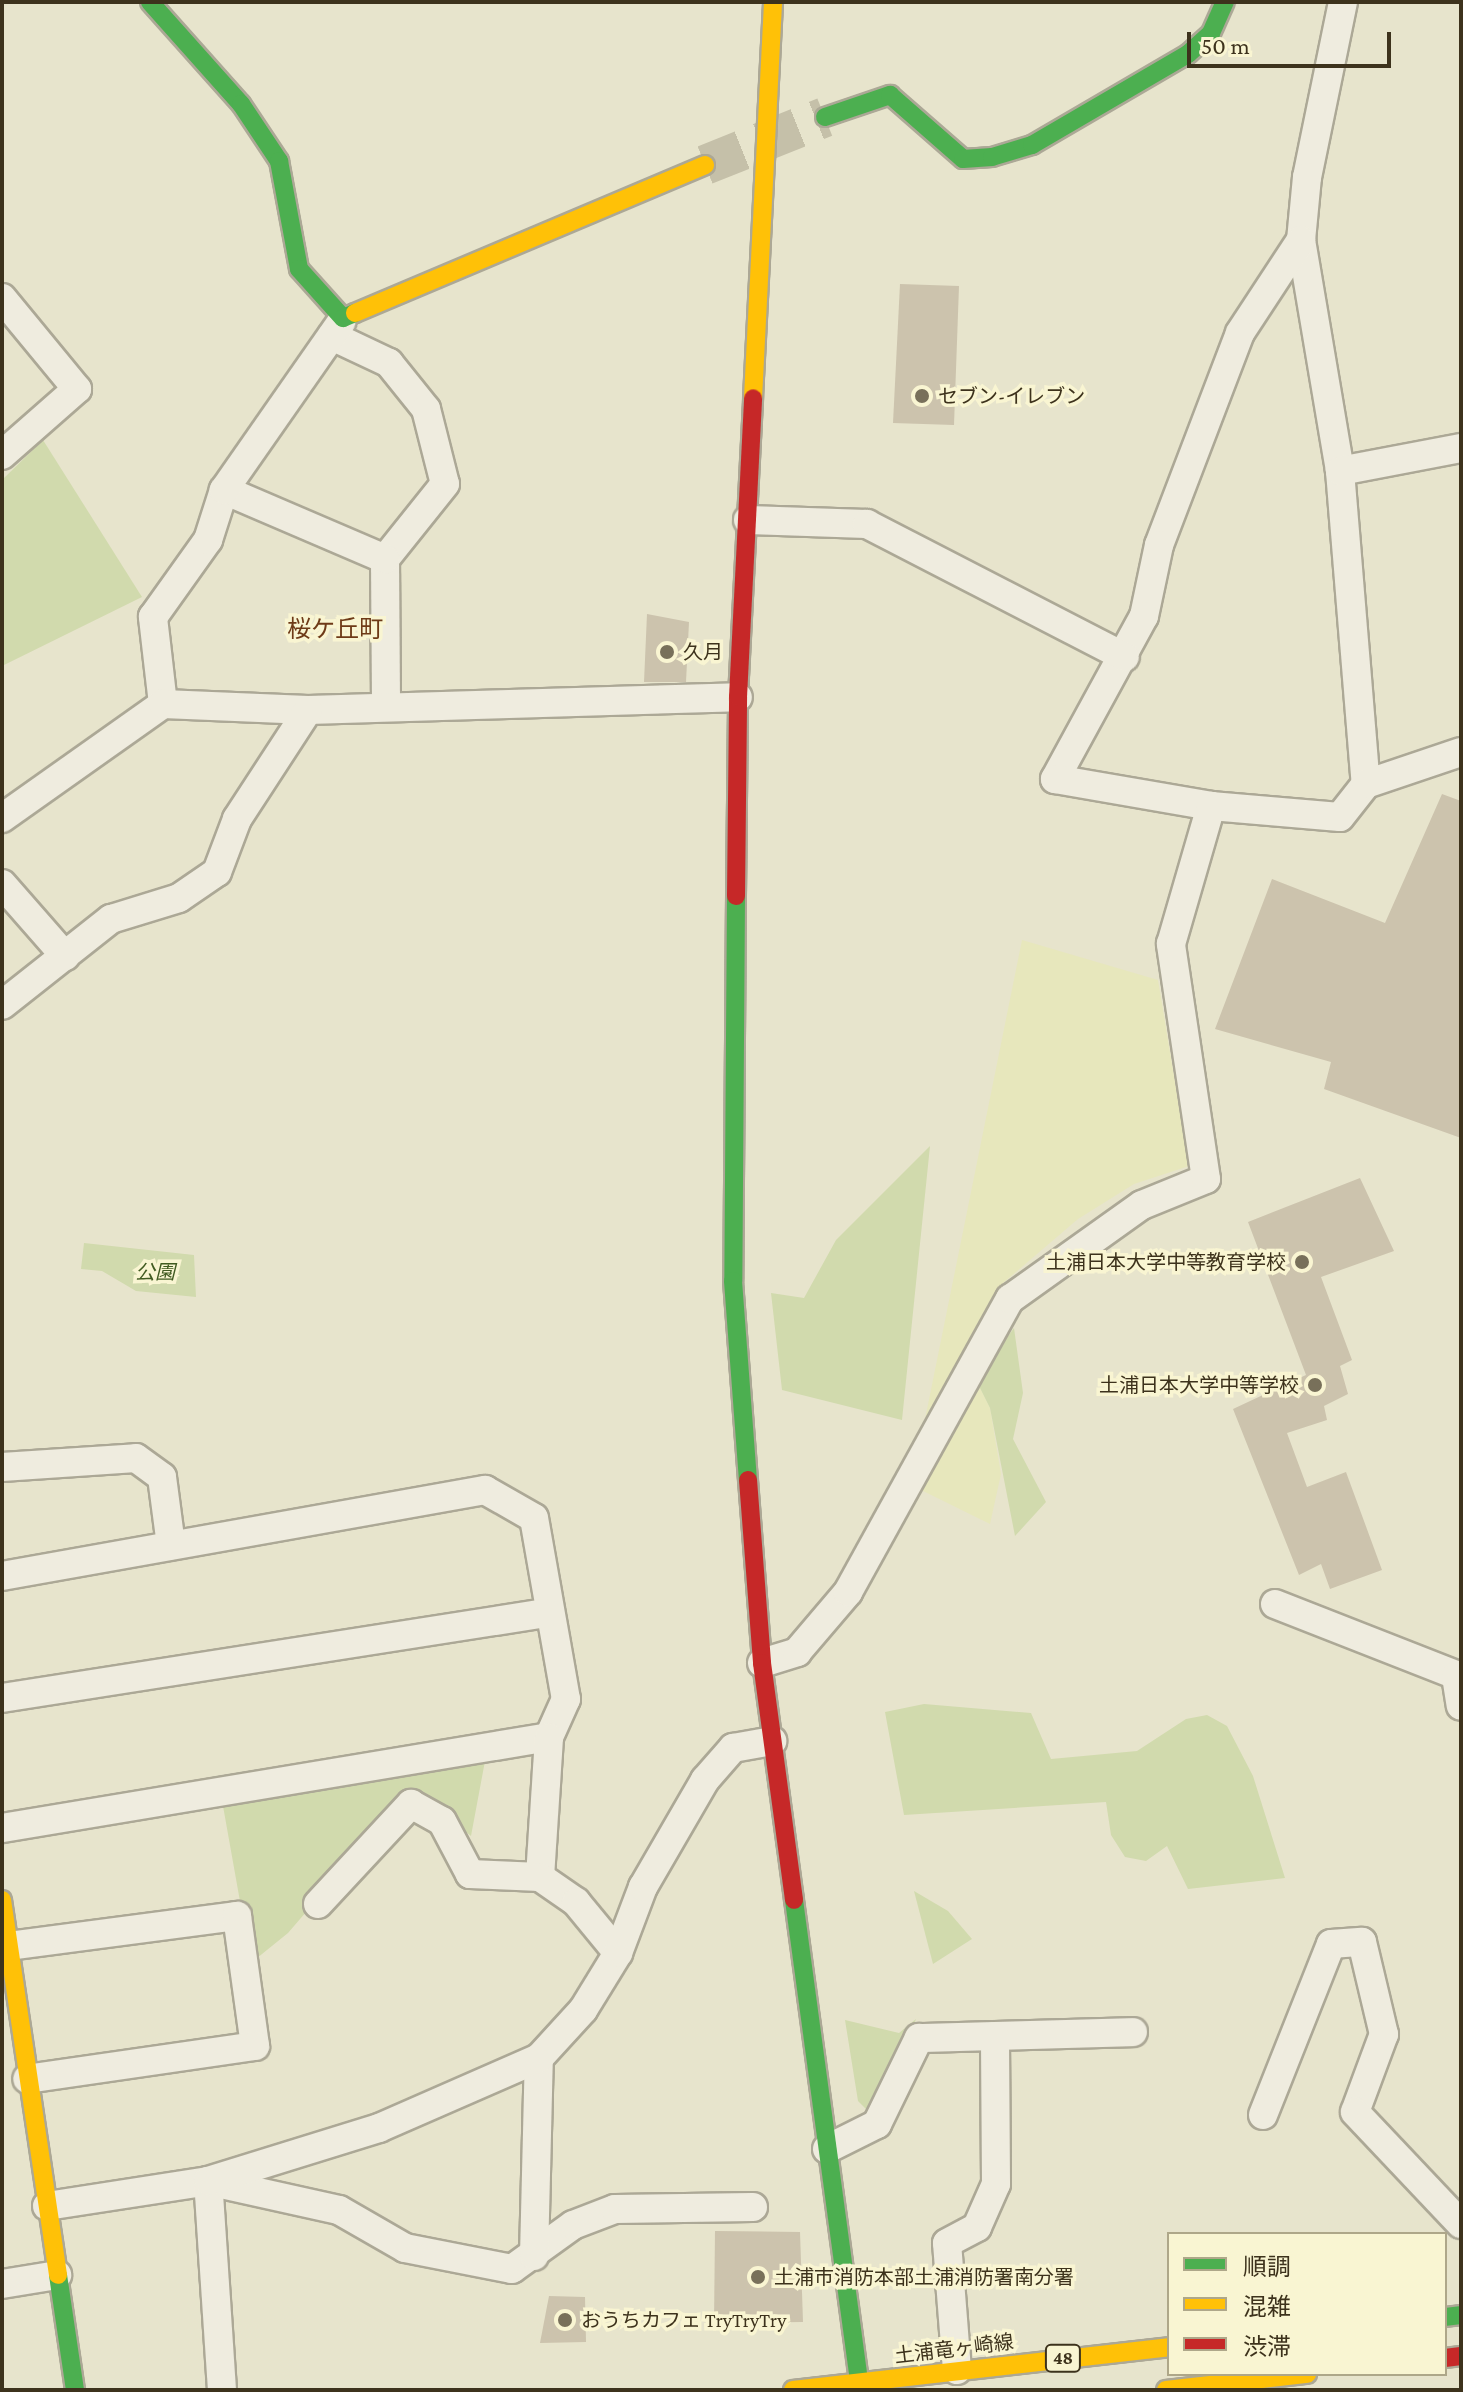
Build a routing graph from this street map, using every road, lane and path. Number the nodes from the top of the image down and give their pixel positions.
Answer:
1 (150, 2) edge
2 (773, 2) edge
3 (1225, 2) edge
4 (1343, 2) edge
5 (180, 14) edge
6 (825, 117) tunnel mouth
7 (705, 165) tunnel mouth
8 (1301, 240) junction
9 (2, 298) edge
10 (338, 327) junction
11 (1461, 448) edge
12 (2, 455) edge
13 (1340, 471) junction
14 (224, 490) junction
15 (748, 520) junction
16 (385, 559) junction
17 (1125, 657) junction
18 (738, 697) junction
19 (163, 704) junction
20 (386, 707) junction
21 (308, 710) junction
22 (1461, 752) edge
23 (1366, 784) junction
24 (1211, 806) junction
25 (2, 818) edge
26 (2, 884) edge
27 (65, 956) junction
28 (2, 1005) edge
29 (2, 1467) edge
30 (171, 1545) junction
31 (2, 1576) edge
32 (1275, 1604) dead end
33 (546, 1613) junction
34 (762, 1663) junction
35 (1459, 1677) edge
36 (2, 1698) edge
37 (1461, 1706) edge
38 (549, 1737) junction
39 (772, 1741) junction
40 (2, 1828) edge
41 (540, 1877) junction
42 (2, 1900) edge
43 (318, 1904) dead end
44 (9, 1946) junction
45 (618, 1953) junction
46 (10, 2024) edge
47 (1133, 2032) dead end
48 (995, 2036) junction
49 (539, 2058) junction
50 (27, 2079) junction
51 (1263, 2115) dead end
52 (827, 2149) junction
53 (208, 2181) junction
54 (47, 2206) junction
55 (753, 2207) dead end
56 (1461, 2224) edge
57 (534, 2256) junction
58 (57, 2275) junction
59 (2, 2284) edge
60 (1167, 2347) edge
61 (957, 2370) junction
62 (1289, 2376) edge
63 (859, 2386) edge
64 (75, 2390) edge
65 (222, 2390) edge
66 (793, 2390) edge
67 (1166, 2390) edge

1 - 5 street
2 - 15 street
3 - 6 street
4 - 8 street
5 - 10 street
7 - 10 street
8 - 13 street
8 - 17 street
9 - 12 street
10 - 14 street
10 - 16 street
11 - 13 street
13 - 23 street
14 - 16 street
14 - 19 street
15 - 17 street
15 - 18 street
16 - 20 street
17 - 24 street
18 - 20 street
18 - 34 street
19 - 21 street
19 - 25 street
20 - 21 street
21 - 27 street
22 - 23 street
23 - 24 street
24 - 34 street
26 - 27 street
27 - 28 street
29 - 30 street
30 - 31 street
30 - 33 street
32 - 35 street
33 - 36 street
33 - 38 street
34 - 39 street
35 - 37 street
38 - 40 street
38 - 41 street
39 - 45 street
39 - 52 street
41 - 43 street
41 - 45 street
42 - 44 street
44 - 46 street
44 - 50 street
45 - 49 street
46 - 50 street
47 - 48 street
48 - 52 street
48 - 61 street
49 - 53 street
49 - 57 street
50 - 54 street
51 - 56 street
52 - 63 street
53 - 54 street
53 - 57 street
53 - 65 street
54 - 58 street
55 - 57 street
58 - 59 street
58 - 64 street
60 - 61 street, 土浦竜ヶ崎線 / 48
61 - 63 street, 土浦竜ヶ崎線 / 48
62 - 67 street
63 - 66 street, 土浦竜ヶ崎線 / 48

